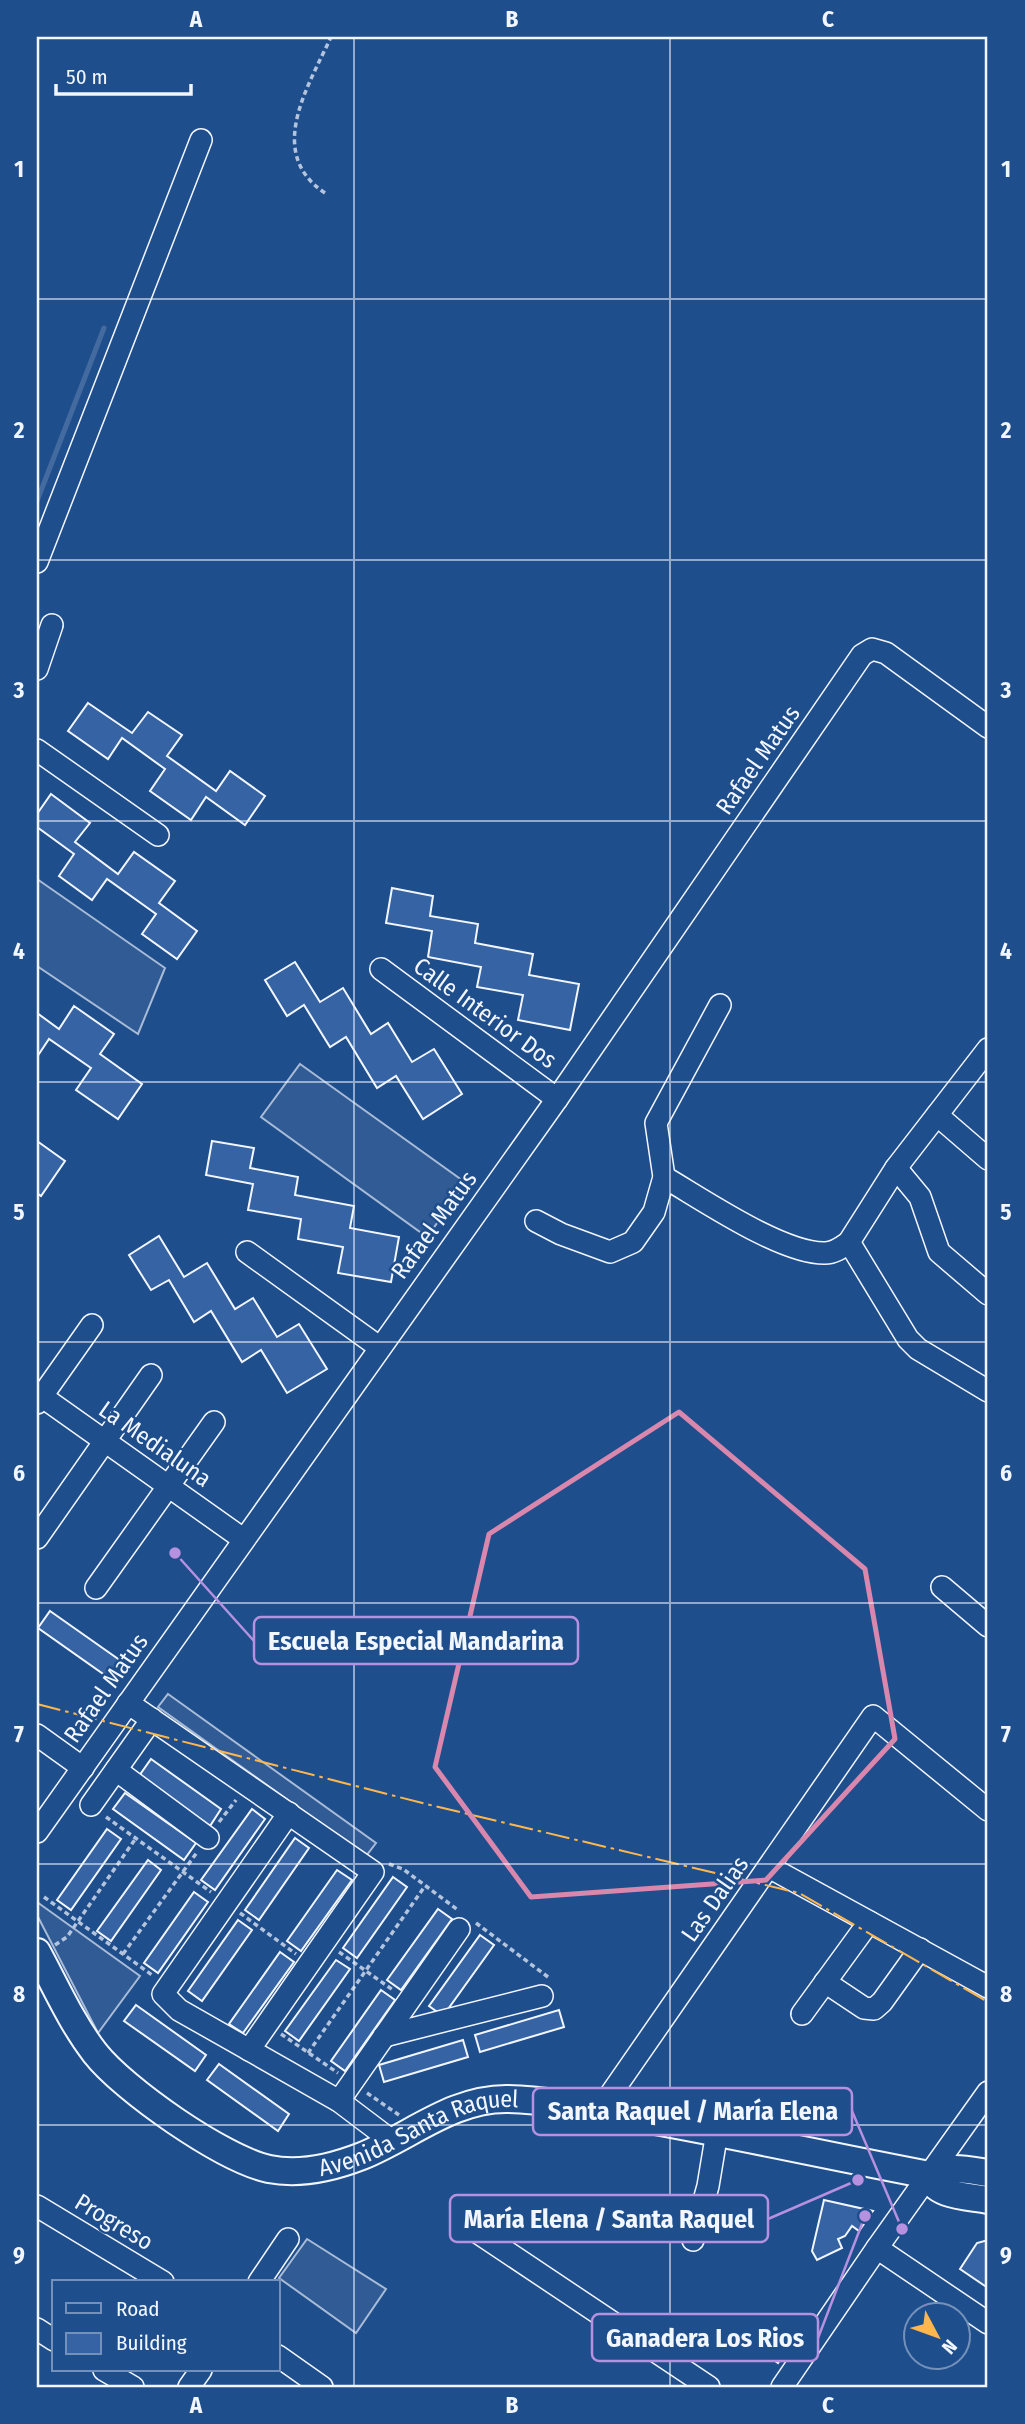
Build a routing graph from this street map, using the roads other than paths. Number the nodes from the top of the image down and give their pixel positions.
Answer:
1 (201, 140) dead end
2 (37, 562) edge
3 (52, 625) dead end
4 (37, 669) edge
5 (988, 727) edge
6 (37, 750) edge
7 (158, 835) dead end
8 (381, 969) dead end
9 (720, 1005) dead end
10 (988, 1049) edge
11 (557, 1099) junction
12 (937, 1115) junction
13 (988, 1159) edge
14 (896, 1168) junction
15 (664, 1177) junction
16 (536, 1221) dead end
17 (849, 1242) junction
18 (247, 1252) dead end
19 (988, 1294) edge
20 (92, 1325) dead end
21 (379, 1348) junction
22 (151, 1375) dead end
23 (988, 1391) edge
24 (38, 1397) edge
25 (214, 1422) dead end
26 (105, 1441) junction
27 (168, 1486) junction
28 (37, 1538) edge
29 (243, 1539) junction
30 (942, 1587) dead end
31 (96, 1588) dead end
32 (988, 1626) edge
33 (128, 1703) junction
34 (152, 1719) junction
35 (37, 1735) edge
36 (83, 1768) junction
37 (116, 1770) junction
38 (90, 1805) road end
39 (988, 1811) edge
40 (289, 1813) junction
41 (37, 1832) edge
42 (208, 1838) road end
43 (769, 1867) junction
44 (869, 1922) junction
45 (459, 1929) dead end
46 (919, 1949) junction
47 (38, 1954) edge
48 (825, 1982) junction
49 (988, 1987) edge
50 (542, 1996) dead end
51 (802, 2014) dead end
52 (384, 2036) junction
53 (249, 2050) junction
54 (988, 2092) edge
55 (340, 2101) junction
56 (599, 2111) junction
57 (717, 2133) junction
58 (392, 2141) junction
59 (988, 2173) edge
60 (929, 2175) junction
61 (988, 2200) edge
62 (37, 2206) edge
63 (461, 2222) dead end
64 (288, 2239) dead end
65 (694, 2240) dead end
66 (877, 2248) junction
67 (160, 2280) edge
68 (260, 2280) edge
69 (988, 2323) edge
70 (37, 2329) edge
71 (52, 2339) edge
72 (280, 2357) edge
73 (107, 2372) edge
74 (200, 2372) edge
75 (133, 2387) edge
76 (189, 2387) edge
77 (322, 2387) edge
78 (709, 2387) edge
79 (782, 2387) edge

1 - 2 street
3 - 4 street
5 - 11 street, Rafael Matus
6 - 7 street
8 - 11 street, Calle Interior Dos
9 - 15 street
10 - 12 street
11 - 21 street, Rafael Matus
12 - 13 street
12 - 14 street
14 - 17 street
14 - 19 street
15 - 16 street
15 - 17 street
17 - 23 street
18 - 21 street
20 - 24 street
21 - 29 street, Rafael Matus
22 - 26 street
24 - 26 street, La Medialuna
25 - 27 street
26 - 27 street, La Medialuna
26 - 28 street
27 - 29 street, La Medialuna
27 - 31 street
29 - 33 street, Rafael Matus
30 - 32 street
33 - 34 street
33 - 36 street, Rafael Matus
34 - 37 street
34 - 40 street
35 - 36 street
36 - 41 street, Rafael Matus
37 - 38 street
37 - 42 street
39 - 43 street, Las Dalias
40 - 53 street
40 - 53 street
43 - 44 street
43 - 56 street, Las Dalias
44 - 46 street
44 - 48 street
45 - 52 street
46 - 48 street
46 - 49 street
47 - 58 main road, Avenida Santa Raquel
48 - 51 street
50 - 52 street
52 - 55 street
53 - 55 street
54 - 60 street
55 - 58 street
56 - 57 main road, Avenida Santa Raquel
56 - 58 main road, Avenida Santa Raquel
57 - 60 main road, Avenida Santa Raquel
57 - 65 street
59 - 60 main road, Avenida Santa Raquel
60 - 61 main road, Avenida Santa Raquel
60 - 66 street
62 - 67 street, Progreso
63 - 78 street
64 - 68 street
66 - 69 street
66 - 79 street
70 - 71 street
72 - 77 street
73 - 75 street
74 - 76 street

